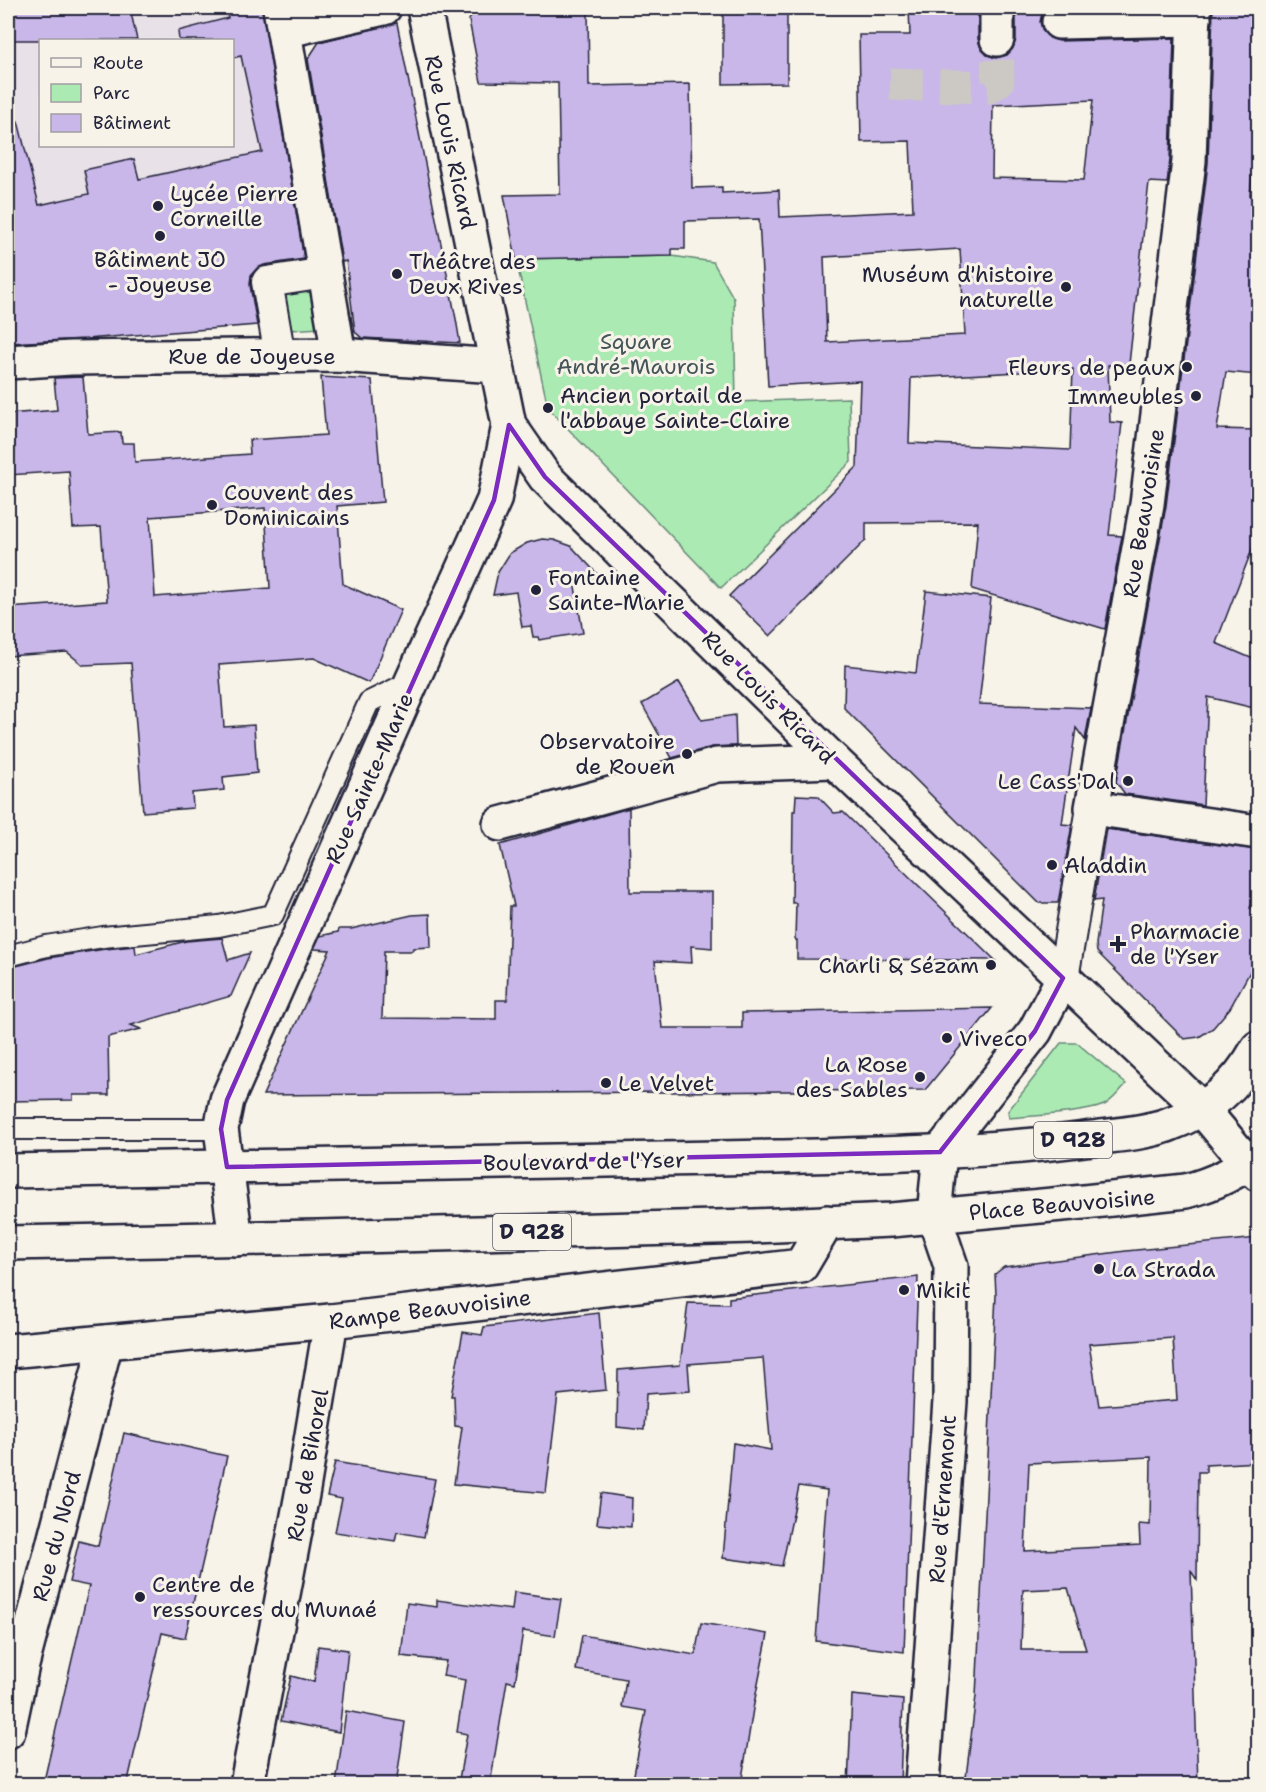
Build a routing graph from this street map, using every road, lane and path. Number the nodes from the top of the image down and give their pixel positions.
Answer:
1 (384, 8) edge
2 (424, 8) edge
3 (1194, 14) edge
4 (282, 19) edge
5 (1059, 22) dead end
6 (325, 273) junction
7 (339, 355) junction
8 (280, 356) junction
9 (8, 363) edge
10 (497, 366) junction
11 (509, 425) junction
12 (412, 681) junction
13 (834, 761) junction
14 (1092, 808) junction
15 (500, 824) dead end
16 (1258, 832) edge
17 (8, 956) edge
18 (1063, 978) junction
19 (1258, 1048) edge
20 (1202, 1109) junction
21 (8, 1129) edge
22 (221, 1129) junction
23 (940, 1152) junction
24 (1255, 1164) edge
25 (227, 1167) junction
26 (8, 1171) edge
27 (934, 1216) junction
28 (827, 1222) junction
29 (236, 1239) junction
30 (8, 1243) edge
31 (331, 1321) junction
32 (106, 1342) junction
33 (8, 1351) edge
34 (15, 1665) edge
35 (8, 1731) edge
36 (247, 1785) edge
37 (922, 1785) edge

1 - 4 street
2 - 10 street, Rue Louis Ricard
3 - 5 street
3 - 14 street, Rue Beauvoisine
4 - 6 street
6 - 7 street
6 - 8 street
7 - 8 street, Rue de Joyeuse
7 - 10 street, Rue de Joyeuse
8 - 9 street, Rue de Joyeuse
10 - 11 street, Rue Louis Ricard
11 - 12 street, Rue Sainte-Marie
11 - 13 street, Rue Louis Ricard
12 - 17 lane
12 - 22 street, Rue Sainte-Marie
13 - 15 street
13 - 18 street, Rue Louis Ricard
14 - 16 street
14 - 18 street, Rue Beauvoisine
18 - 20 street, Place Beauvoisine
18 - 23 street
19 - 20 street
20 - 23 street, D 928
20 - 24 street, Place Beauvoisine
21 - 22 lane
22 - 25 street
23 - 25 street, Boulevard de l'Yser / D 928
23 - 27 street, Place Beauvoisine
24 - 27 street, Place Beauvoisine / D 928
25 - 26 street, Boulevard de l'Yser / D 928
25 - 29 street
27 - 28 street, D 928
27 - 37 street, Rue d'Ernemont
28 - 29 street, D 928
28 - 31 street, Rampe Beauvoisine
29 - 30 street, D 928
31 - 32 street, Rampe Beauvoisine
31 - 36 street, Rue de Bihorel
32 - 33 street, Rampe Beauvoisine
32 - 34 street, Rue du Nord
34 - 35 street, Rue du Nord

